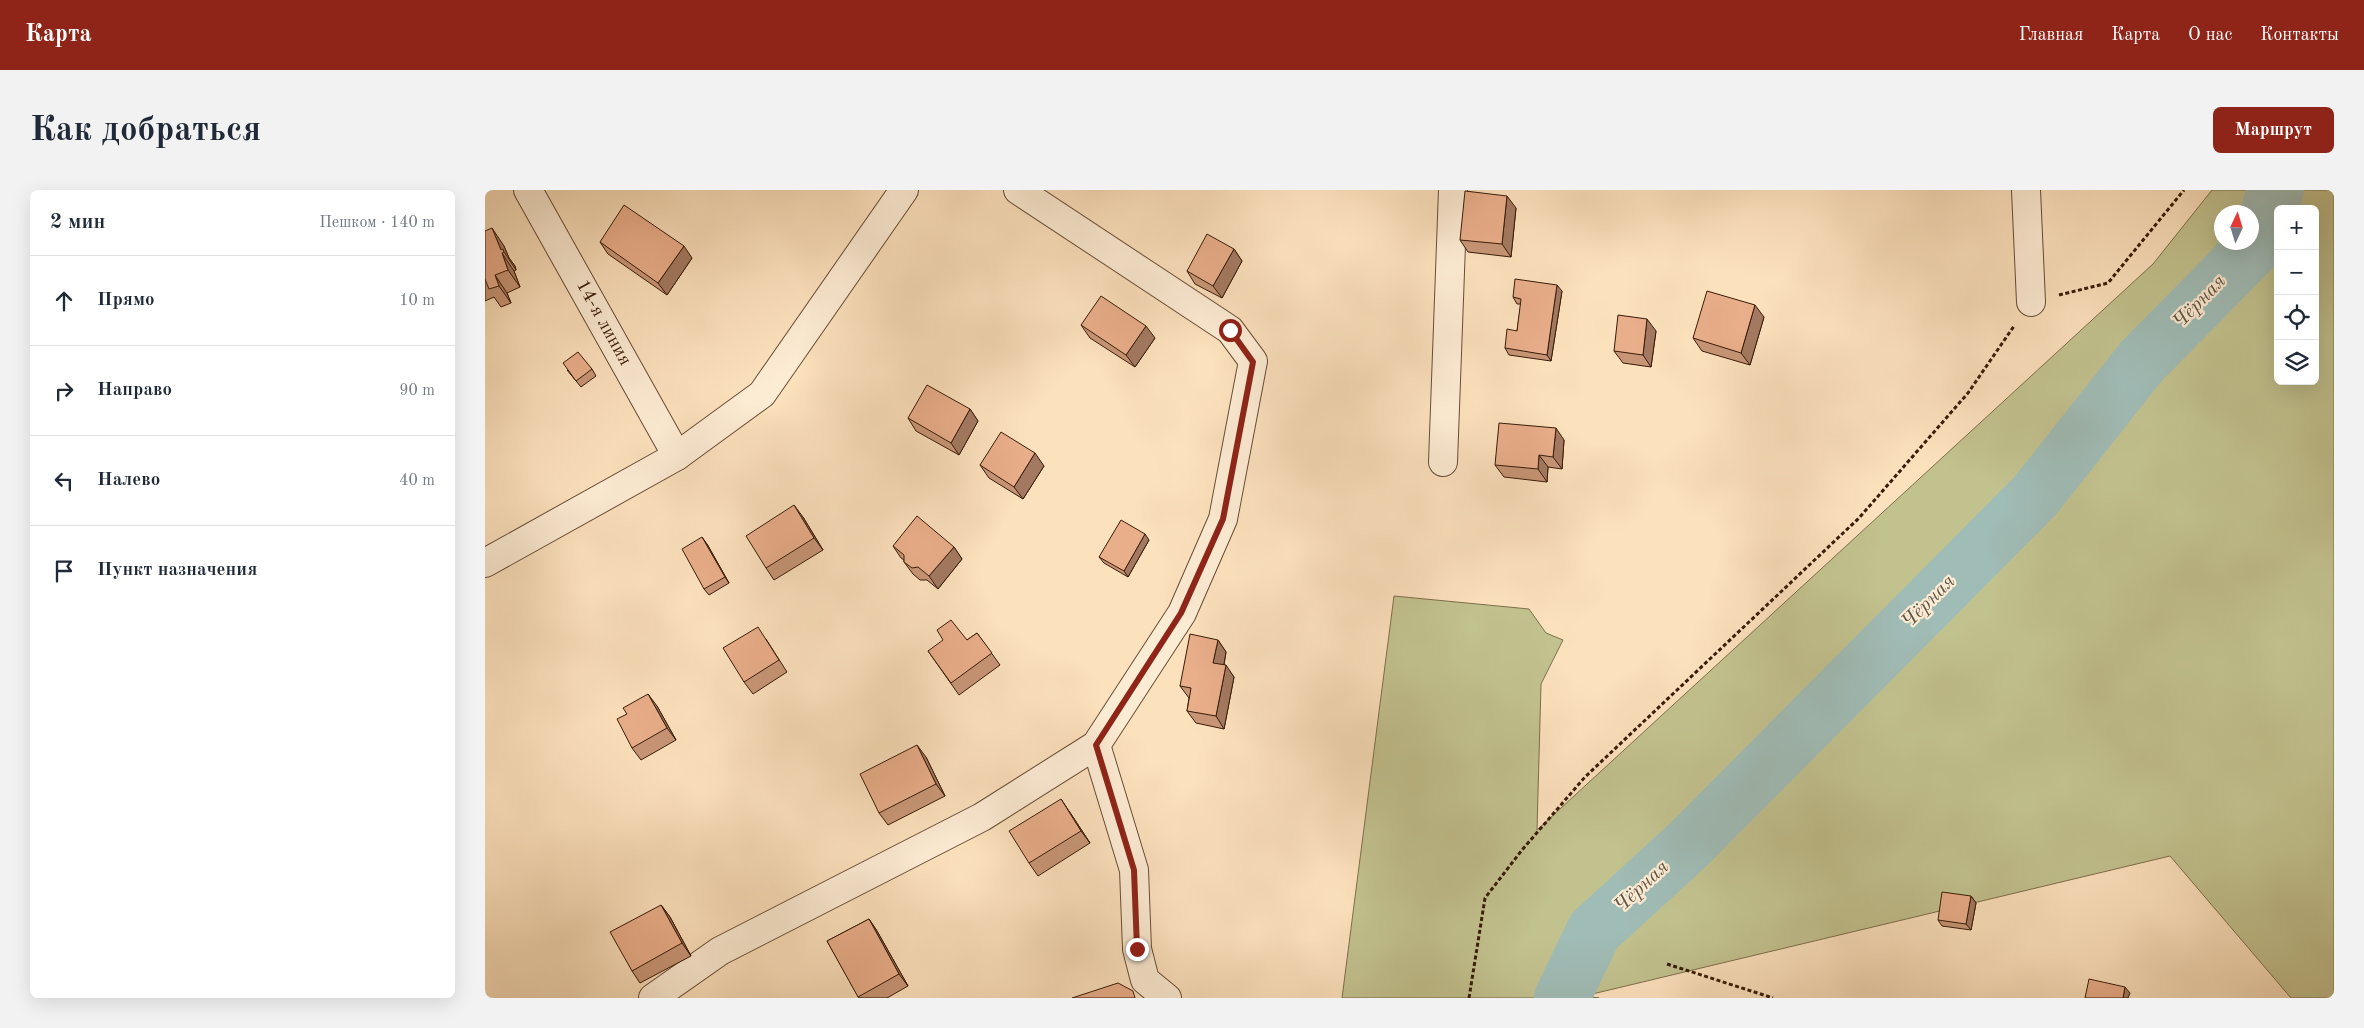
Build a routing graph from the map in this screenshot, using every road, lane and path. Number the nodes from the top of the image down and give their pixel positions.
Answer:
1 (528, 190) edge
2 (904, 190) edge
3 (1018, 190) edge
4 (1453, 190) edge
5 (2026, 190) edge
6 (2184, 190) edge
7 (2031, 302) junction
8 (677, 456) junction
9 (1443, 462) dead end
10 (485, 564) edge
11 (1096, 745) junction
12 (1667, 964) dead end
13 (653, 998) edge
14 (1167, 998) edge
15 (1469, 998) edge
16 (1773, 998) edge

1 - 8 street, 14-я линия
2 - 8 street
3 - 11 street
4 - 9 street
5 - 7 street
6 - 7 path
7 - 15 path
8 - 10 street
11 - 13 street
11 - 14 street
12 - 16 path

